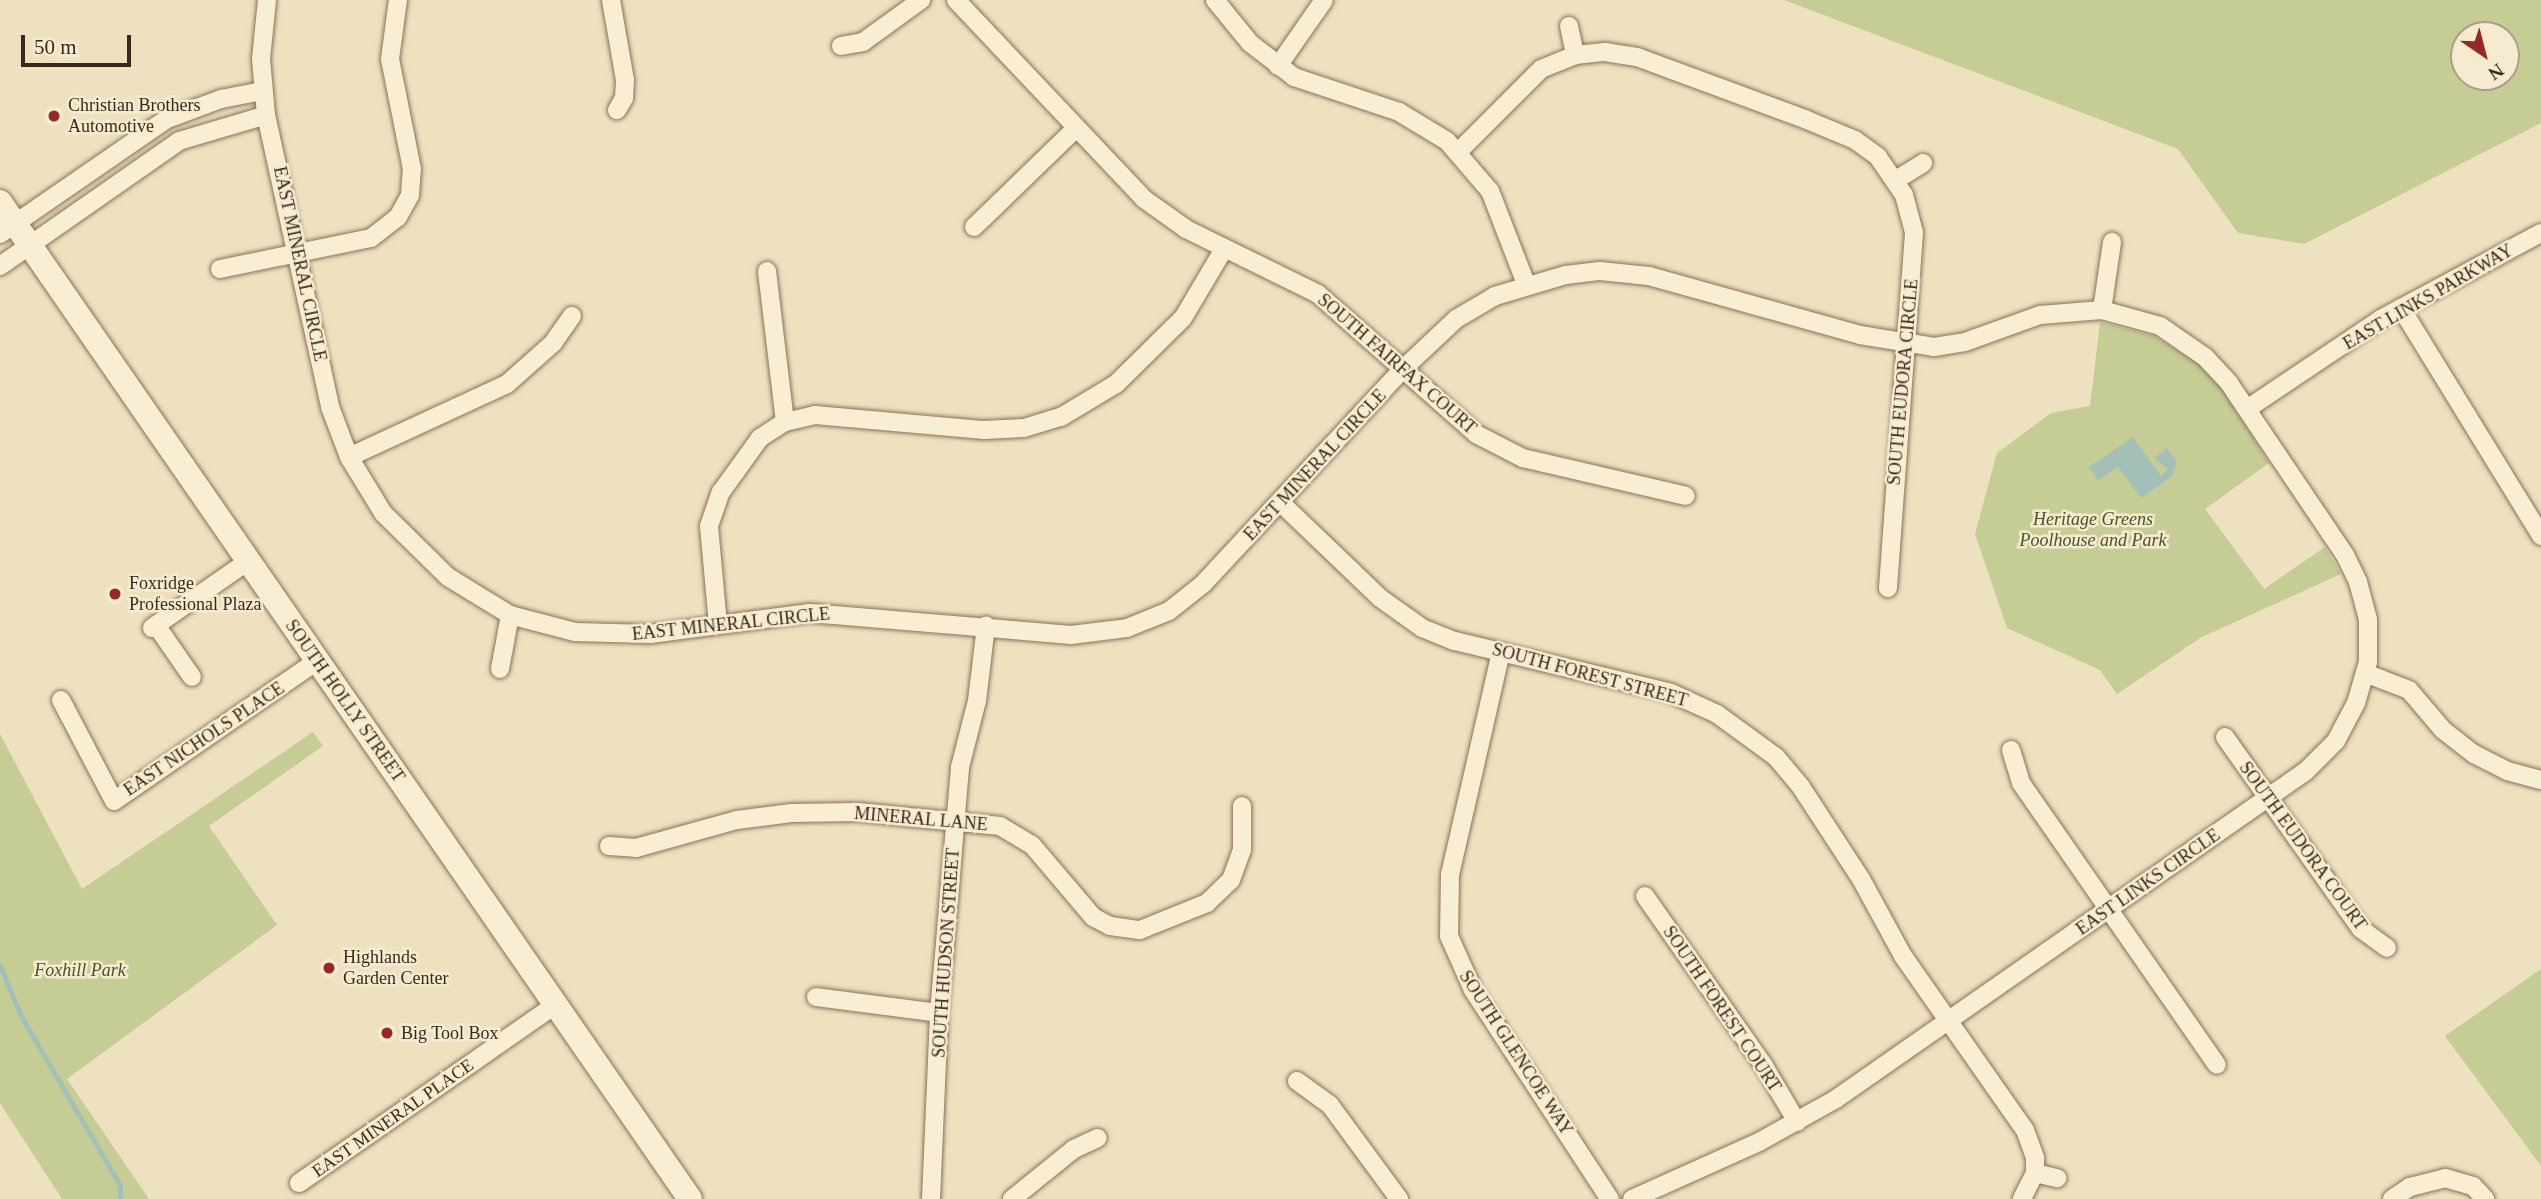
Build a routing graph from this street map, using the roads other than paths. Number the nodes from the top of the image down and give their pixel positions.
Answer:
1 (267, 0) edge
2 (398, 0) edge
3 (611, 0) edge
4 (921, 0) edge
5 (956, 0) edge
6 (1215, 0) edge
7 (1324, 0) edge
8 (1569, 26) dead end
9 (841, 46) dead end
10 (1575, 55) junction
11 (1278, 66) junction
12 (263, 91) junction
13 (618, 110) dead end
14 (266, 115) junction
15 (1076, 128) junction
16 (1458, 152) junction
17 (1923, 163) dead end
18 (1896, 180) junction
19 (0, 202) edge
20 (974, 227) dead end
21 (7, 229) edge
22 (2541, 233) edge
23 (2112, 242) dead end
24 (30, 246) junction
25 (1224, 249) junction
26 (298, 253) junction
27 (0, 266) edge
28 (220, 269) dead end
29 (767, 271) dead end
30 (1525, 284) junction
31 (2401, 308) junction
32 (2102, 310) junction
33 (572, 316) dead end
34 (1904, 345) junction
35 (1403, 369) junction
36 (2247, 409) junction
37 (785, 422) junction
38 (349, 457) junction
39 (1686, 496) dead end
40 (1281, 503) junction
41 (2541, 536) edge
42 (248, 561) junction
43 (1888, 588) dead end
44 (510, 615) junction
45 (718, 625) junction
46 (986, 626) junction
47 (1501, 652) junction
48 (317, 661) junction
49 (500, 669) dead end
50 (2365, 673) junction
51 (192, 677) dead end
52 (61, 700) dead end
53 (2225, 737) dead end
54 (2011, 750) dead end
55 (2541, 780) edge
56 (2267, 799) junction
57 (1242, 806) dead end
58 (956, 821) junction
59 (609, 846) dead end
60 (1645, 896) dead end
61 (2109, 909) junction
62 (2387, 948) dead end
63 (816, 997) dead end
64 (555, 1005) junction
65 (939, 1013) junction
66 (1948, 1022) junction
67 (2217, 1065) dead end
68 (1297, 1081) dead end
69 (1797, 1122) junction
70 (1098, 1138) dead end
71 (2035, 1173) junction
72 (2057, 1178) dead end
73 (299, 1183) dead end
74 (690, 1199) edge
75 (930, 1199) edge
76 (1012, 1199) edge
77 (1399, 1199) edge
78 (1610, 1199) edge
79 (1632, 1199) edge
80 (2022, 1199) edge
81 (2392, 1199) edge
82 (2485, 1199) edge

1 - 12 street, EAST MINERAL CIRCLE
2 - 26 street
3 - 13 street
4 - 9 street
5 - 15 street, SOUTH FAIRFAX COURT
6 - 11 street
7 - 11 street
8 - 10 street
10 - 16 street, SOUTH EUDORA CIRCLE
10 - 18 street, SOUTH EUDORA CIRCLE
11 - 16 street
12 - 14 street, EAST MINERAL CIRCLE
12 - 21 street
14 - 24 street
14 - 26 street, EAST MINERAL CIRCLE
15 - 20 street
15 - 25 street, SOUTH FAIRFAX COURT
16 - 30 street
17 - 18 street
18 - 34 street, SOUTH EUDORA CIRCLE
19 - 21 main road, SOUTH HOLLY STREET
21 - 24 main road, SOUTH HOLLY STREET
22 - 31 street, EAST LINKS PARKWAY
23 - 32 street
24 - 27 street
24 - 42 main road, SOUTH HOLLY STREET
25 - 35 street, SOUTH FAIRFAX COURT
25 - 37 street
26 - 28 street
26 - 38 street, EAST MINERAL CIRCLE
29 - 37 street
30 - 34 street, EAST MINERAL CIRCLE
30 - 35 street, EAST MINERAL CIRCLE
31 - 36 street, EAST LINKS PARKWAY
31 - 41 street
32 - 34 street, EAST MINERAL CIRCLE
32 - 36 street, EAST MINERAL CIRCLE
33 - 38 street
34 - 43 street, SOUTH EUDORA CIRCLE
35 - 39 street, SOUTH FAIRFAX COURT
35 - 40 street, EAST MINERAL CIRCLE
36 - 50 street, EAST LINKS CIRCLE
37 - 45 street
38 - 44 street, EAST MINERAL CIRCLE
40 - 46 street, EAST MINERAL CIRCLE
40 - 47 street, SOUTH FOREST STREET
42 - 48 main road, SOUTH HOLLY STREET
42 - 51 street
44 - 45 street, EAST MINERAL CIRCLE
44 - 49 street
45 - 46 street, EAST MINERAL CIRCLE
46 - 58 street, SOUTH HUDSON STREET
47 - 66 street, SOUTH FOREST STREET
47 - 78 street, SOUTH GLENCOE WAY
48 - 52 street, EAST NICHOLS PLACE
48 - 64 main road, SOUTH HOLLY STREET
50 - 55 street
50 - 56 street, EAST LINKS CIRCLE
53 - 56 street, SOUTH EUDORA COURT
54 - 61 street
56 - 61 street, EAST LINKS CIRCLE
56 - 62 street, SOUTH EUDORA COURT
57 - 58 street, MINERAL LANE
58 - 59 street, MINERAL LANE
58 - 65 street, SOUTH HUDSON STREET
60 - 69 street, SOUTH FOREST COURT
61 - 66 street, EAST LINKS CIRCLE
61 - 67 street
63 - 65 street
64 - 73 street, EAST MINERAL PLACE
64 - 74 main road, SOUTH HOLLY STREET
65 - 75 street, SOUTH HUDSON STREET
66 - 69 street, EAST LINKS CIRCLE
66 - 71 street, SOUTH FOREST STREET
68 - 77 street
69 - 79 street, EAST LINKS CIRCLE
70 - 76 street
71 - 72 street
71 - 80 street
81 - 82 street

